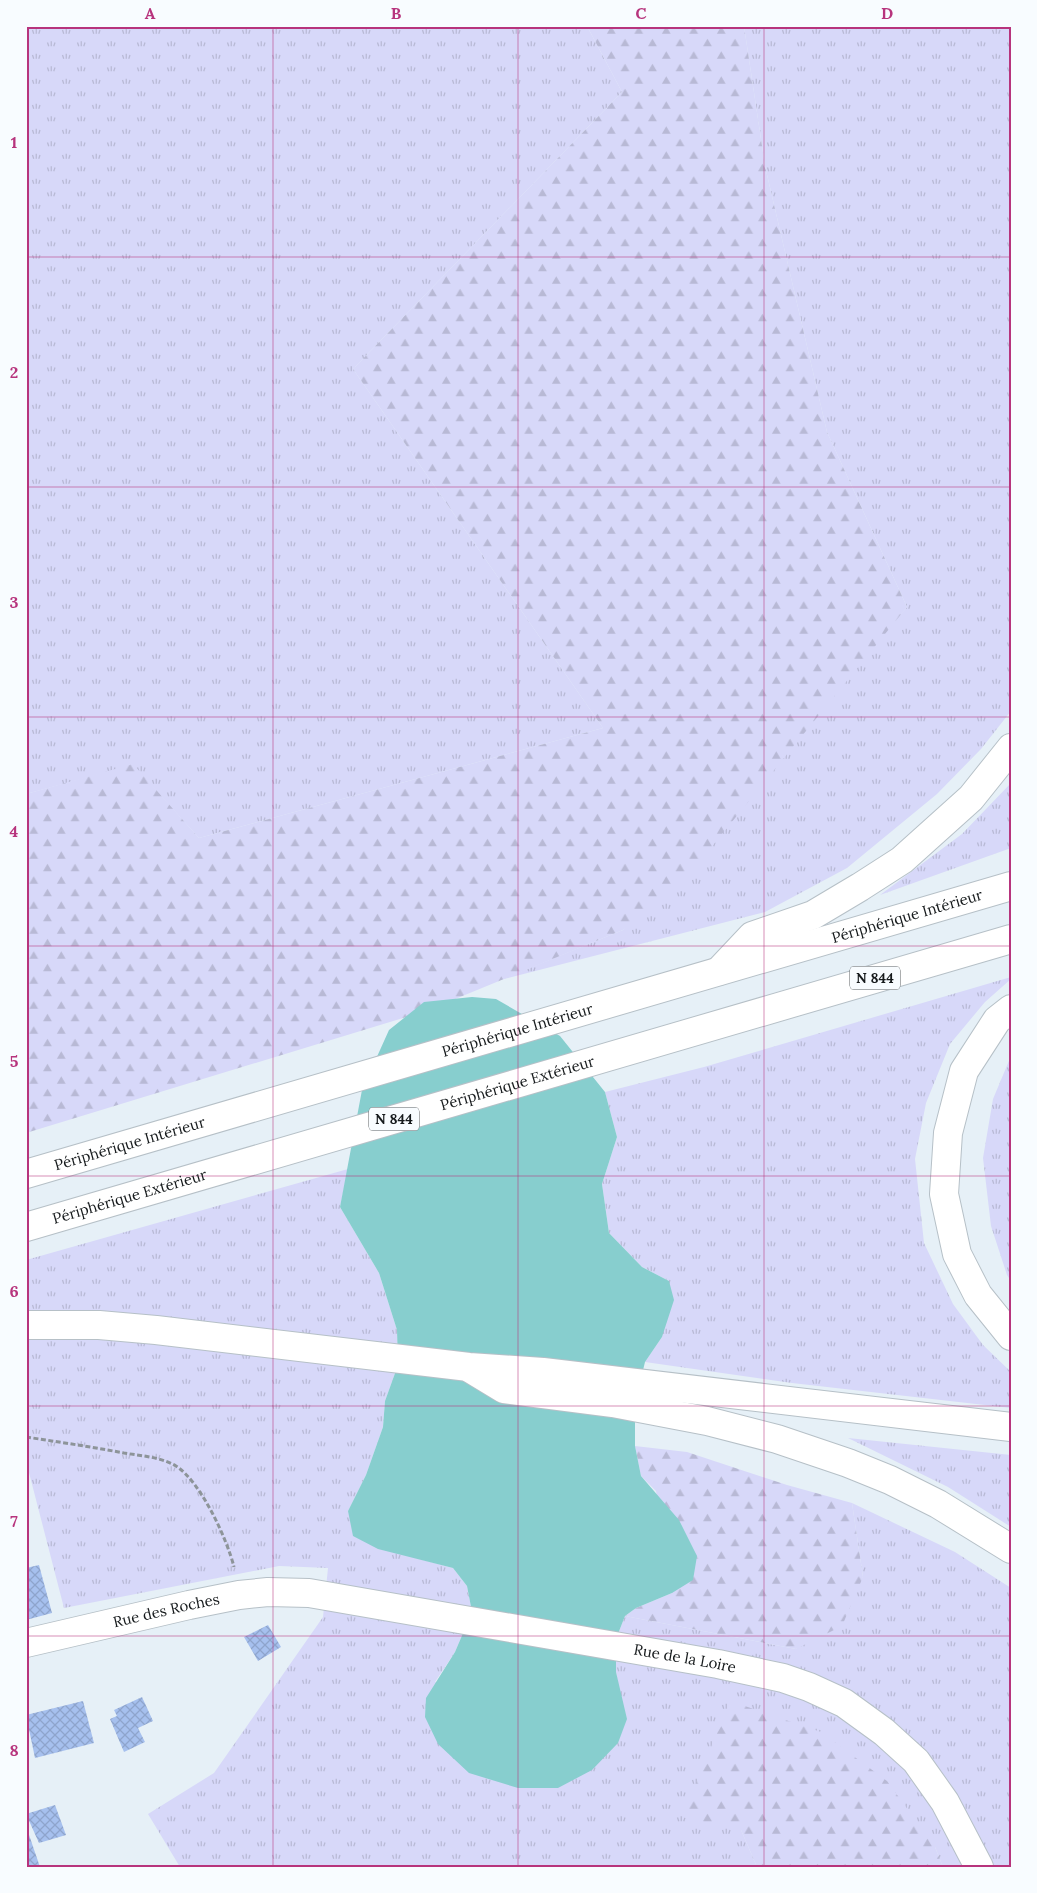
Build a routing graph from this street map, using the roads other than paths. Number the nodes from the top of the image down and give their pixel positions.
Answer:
1 (1011, 748) edge
2 (1011, 886) edge
3 (1011, 939) edge
4 (718, 972) junction
5 (1011, 1009) edge
6 (30, 1173) edge
7 (37, 1224) edge
8 (26, 1325) edge
9 (1011, 1336) edge
10 (469, 1367) junction
11 (1011, 1426) edge
12 (1011, 1549) edge
13 (309, 1593) joint
14 (26, 1642) edge
15 (979, 1867) edge

1 - 4 main road
2 - 4 main road, Périphérique Intérieur
3 - 7 main road, Périphérique Extérieur / N 844
4 - 6 main road, Périphérique Intérieur
5 - 9 main road
8 - 10 main road
10 - 11 main road
10 - 12 main road
13 - 14 main road, Rue des Roches
13 - 15 main road, Rue de la Loire

